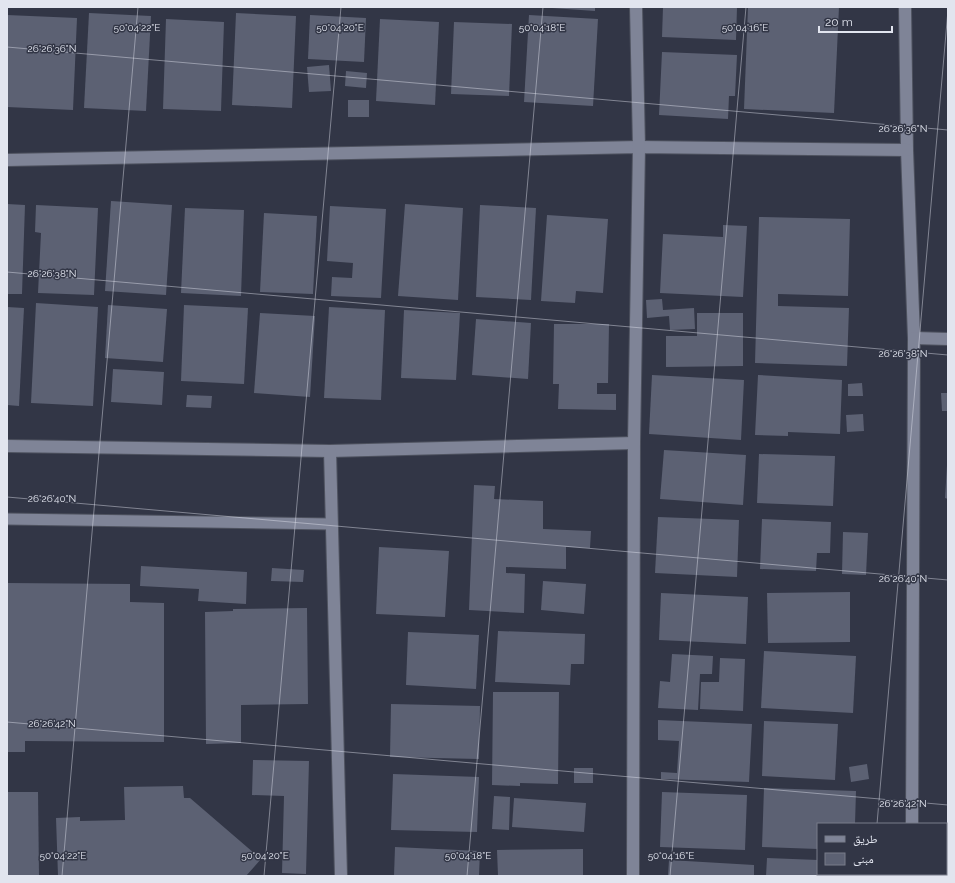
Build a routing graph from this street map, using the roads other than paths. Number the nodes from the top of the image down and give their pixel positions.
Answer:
1 (636, 7) edge
2 (905, 7) edge
3 (639, 147) junction
4 (907, 150) junction
5 (7, 160) edge
6 (914, 338) junction
7 (948, 339) edge
8 (634, 443) junction
9 (7, 446) edge
10 (330, 450) junction
11 (7, 519) edge
12 (331, 524) junction
13 (912, 823) edge
14 (341, 876) edge
15 (633, 876) edge

1 - 3 street
2 - 4 street
3 - 4 street
3 - 5 street
3 - 8 street
4 - 6 street
6 - 7 street
6 - 13 street
8 - 10 street
8 - 15 street
9 - 10 street
10 - 12 street
11 - 12 lane
12 - 14 street

